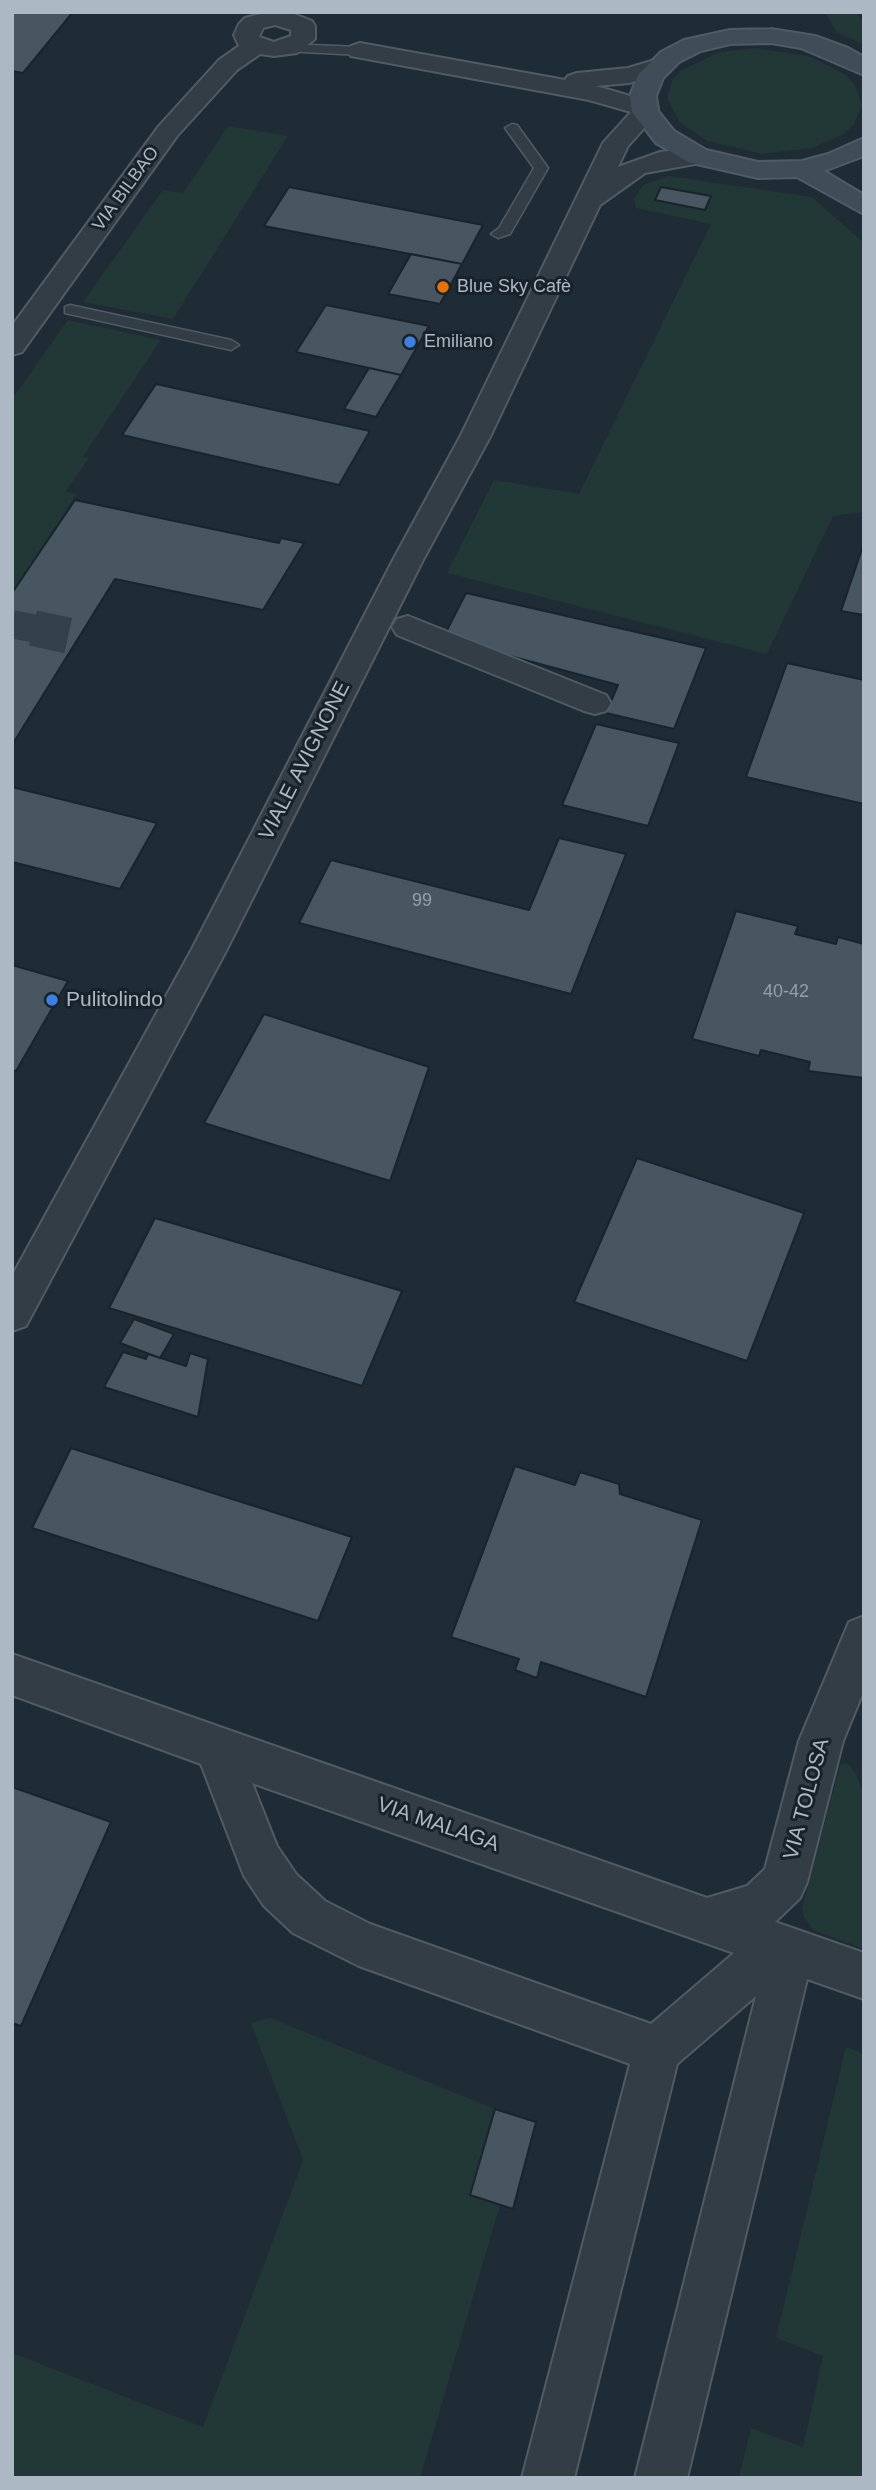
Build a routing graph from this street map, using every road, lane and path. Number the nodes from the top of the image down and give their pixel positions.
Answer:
1 (711, 14) edge
2 (806, 14) dead end
3 (277, 15) edge
4 (303, 26) junction
5 (692, 45) junction
6 (255, 46) junction
7 (822, 46) junction
8 (288, 48) junction
9 (360, 51) junction
10 (658, 67) junction
11 (864, 68) edge
12 (522, 81) junction
13 (645, 110) junction
14 (512, 128) dead end
15 (864, 146) edge
16 (697, 156) junction
17 (802, 169) junction
18 (588, 203) junction
19 (864, 206) edge
20 (498, 234) dead end
21 (70, 310) dead end
22 (231, 345) dead end
23 (12, 346) edge
24 (408, 628) dead end
25 (595, 703) dead end
26 (12, 1314) edge
27 (864, 1636) edge
28 (12, 1674) edge
29 (217, 1749) junction
30 (709, 1920) junction
31 (785, 1947) junction
32 (864, 1976) edge
33 (657, 2050) junction
34 (548, 2478) edge
35 (661, 2478) edge

1 - 5 street
2 - 7 street
3 - 4 street
3 - 6 street
4 - 8 street
4 - 9 lane
5 - 7 street
5 - 10 street
6 - 8 street
6 - 23 street, VIA BILBAO
7 - 11 street
8 - 9 lane
9 - 12 street
10 - 12 street
10 - 13 street
12 - 13 street
13 - 16 street
13 - 18 street, VIALE AVIGNONE
14 - 20 lane
15 - 17 street
16 - 17 street
16 - 18 street, VIALE AVIGNONE
17 - 19 street
18 - 26 street, VIALE AVIGNONE
21 - 22 lane
24 - 25 street
27 - 30 street, VIA TOLOSA
28 - 29 street, VIA MALAGA
29 - 30 street, VIA MALAGA
29 - 33 street
30 - 31 street, VIA MALAGA
31 - 32 street, VIA MALAGA
31 - 33 street
31 - 35 street
33 - 34 street

